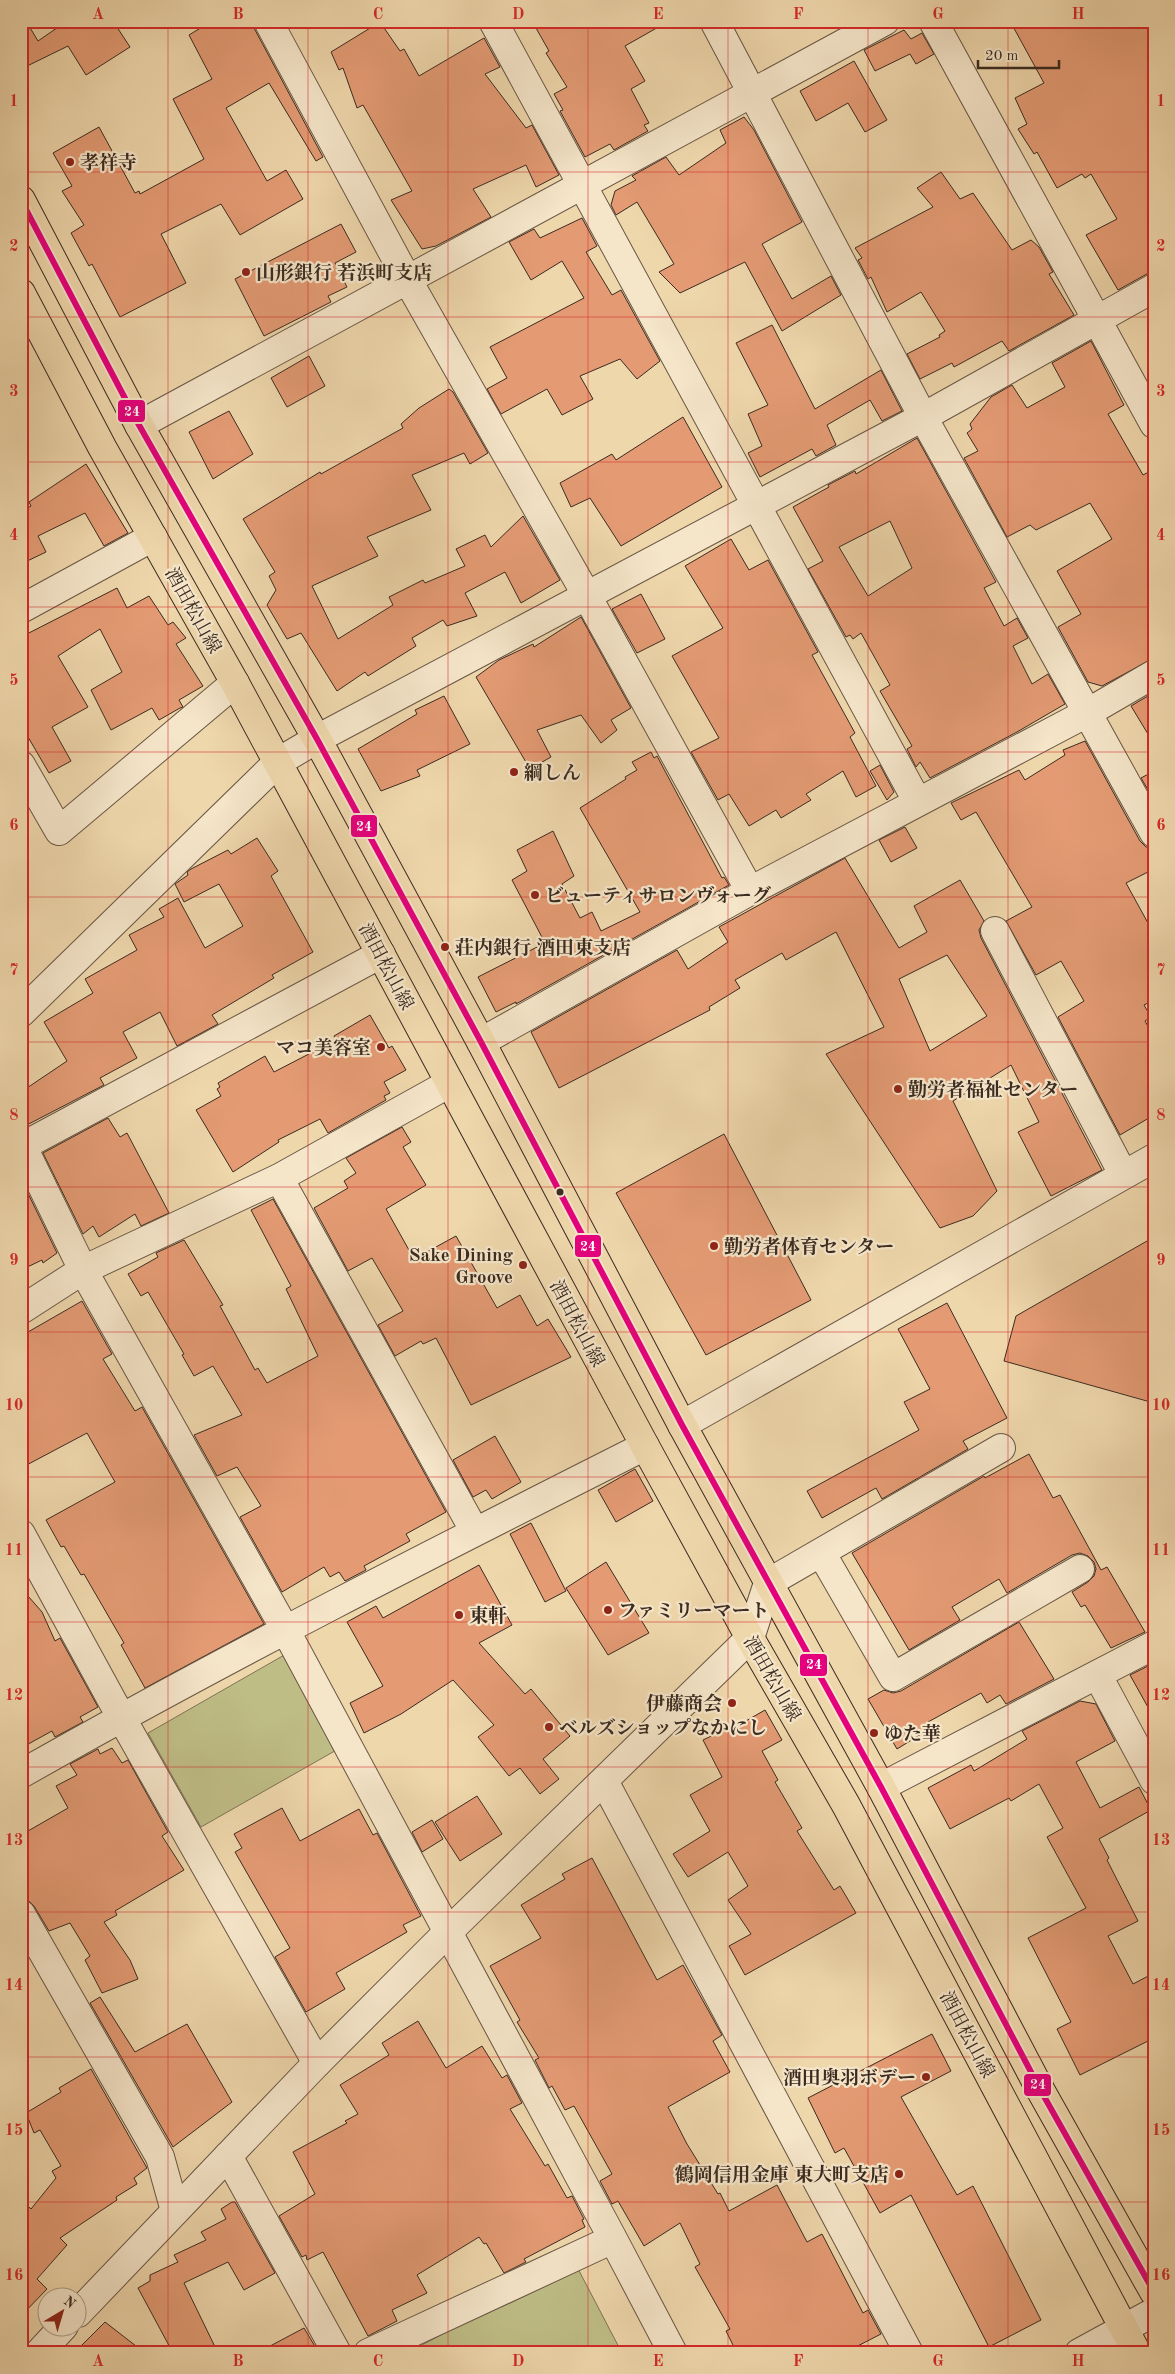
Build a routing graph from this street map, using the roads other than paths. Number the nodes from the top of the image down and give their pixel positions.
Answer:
1 (268, 21) edge
2 (493, 21) edge
3 (714, 21) edge
4 (885, 21) edge
5 (934, 21) edge
6 (754, 93) junction
7 (583, 187) junction
8 (21, 200) edge
9 (407, 280) junction
10 (1154, 288) edge
11 (21, 293) edge
12 (1097, 318) junction
13 (923, 417) junction
14 (1154, 424) edge
15 (139, 425) junction
16 (755, 505) junction
17 (153, 537) junction
18 (587, 596) junction
19 (21, 609) edge
20 (1154, 674) edge
21 (235, 683) junction
22 (1088, 713) junction
23 (316, 739) junction
24 (278, 762) junction
25 (21, 765) edge
26 (917, 801) junction
27 (1154, 833) edge
28 (750, 891) junction
29 (995, 930) dead end
30 (381, 954) junction
31 (21, 1012) edge
32 (481, 1042) junction
33 (450, 1084) junction
34 (22, 1144) edge
35 (1154, 1158) edge
36 (1123, 1174) junction
37 (279, 1178) junction
38 (83, 1270) junction
39 (21, 1310) edge
40 (682, 1425) junction
41 (645, 1446) junction
42 (1001, 1448) dead end
43 (475, 1532) junction
44 (21, 1534) edge
45 (822, 1554) junction
46 (1080, 1569) dead end
47 (768, 1583) junction
48 (286, 1632) junction
49 (750, 1638) junction
50 (1154, 1645) edge
51 (1098, 1676) junction
52 (121, 1717) junction
53 (21, 1774) edge
54 (1154, 1780) edge
55 (604, 1781) junction
56 (881, 1787) junction
57 (21, 1914) edge
58 (447, 1933) junction
59 (317, 2063) junction
60 (228, 2156) junction
61 (175, 2211) junction
62 (613, 2239) junction
63 (1154, 2292) edge
64 (88, 2302) edge
65 (1154, 2312) edge
66 (1124, 2328) junction
67 (55, 2336) edge
68 (39, 2353) edge
69 (337, 2353) edge
70 (368, 2353) edge
71 (673, 2353) edge
72 (910, 2353) edge
73 (1079, 2353) edge
74 (1137, 2353) edge

1 - 9 street
2 - 7 street
3 - 6 street
4 - 6 street
5 - 12 street
6 - 7 street
6 - 13 street
7 - 9 street
7 - 16 street
8 - 15 main road, 酒田松山線
9 - 15 street
9 - 18 street
10 - 12 street
11 - 17 main road, 酒田松山線
12 - 13 street
12 - 14 street
13 - 16 street
13 - 22 street
15 - 23 main road, 酒田松山線
16 - 18 street
16 - 26 street
17 - 19 street
17 - 21 main road, 酒田松山線
18 - 23 street
18 - 28 street
20 - 22 street
21 - 24 main road, 酒田松山線
21 - 25 street
22 - 26 street
22 - 27 street
23 - 24 street
23 - 32 main road, 酒田松山線
24 - 30 main road, 酒田松山線
24 - 31 street
26 - 28 street
28 - 32 street
29 - 36 street
30 - 33 main road, 酒田松山線
30 - 34 street
32 - 40 main road, 酒田松山線
33 - 37 street
33 - 41 main road, 酒田松山線
34 - 38 street
35 - 36 street
36 - 40 street
37 - 38 street
37 - 43 street
38 - 39 street
38 - 48 street
40 - 47 main road, 酒田松山線
41 - 43 street
41 - 49 main road, 酒田松山線
42 - 45 street
43 - 48 street
44 - 52 street
45 - 46 street
45 - 47 street
47 - 49 street
47 - 56 main road, 酒田松山線
48 - 52 street
48 - 58 street
49 - 55 street
49 - 66 main road, 酒田松山線
50 - 51 street
51 - 54 street
51 - 56 street
52 - 53 street
52 - 59 street
55 - 58 street
55 - 72 street
56 - 63 main road, 酒田松山線
57 - 61 street
58 - 59 street
58 - 62 street
59 - 60 street
60 - 61 street
60 - 69 street
61 - 64 street
62 - 70 street
62 - 71 street
65 - 66 street
66 - 73 street
66 - 74 main road, 酒田松山線
67 - 68 street

